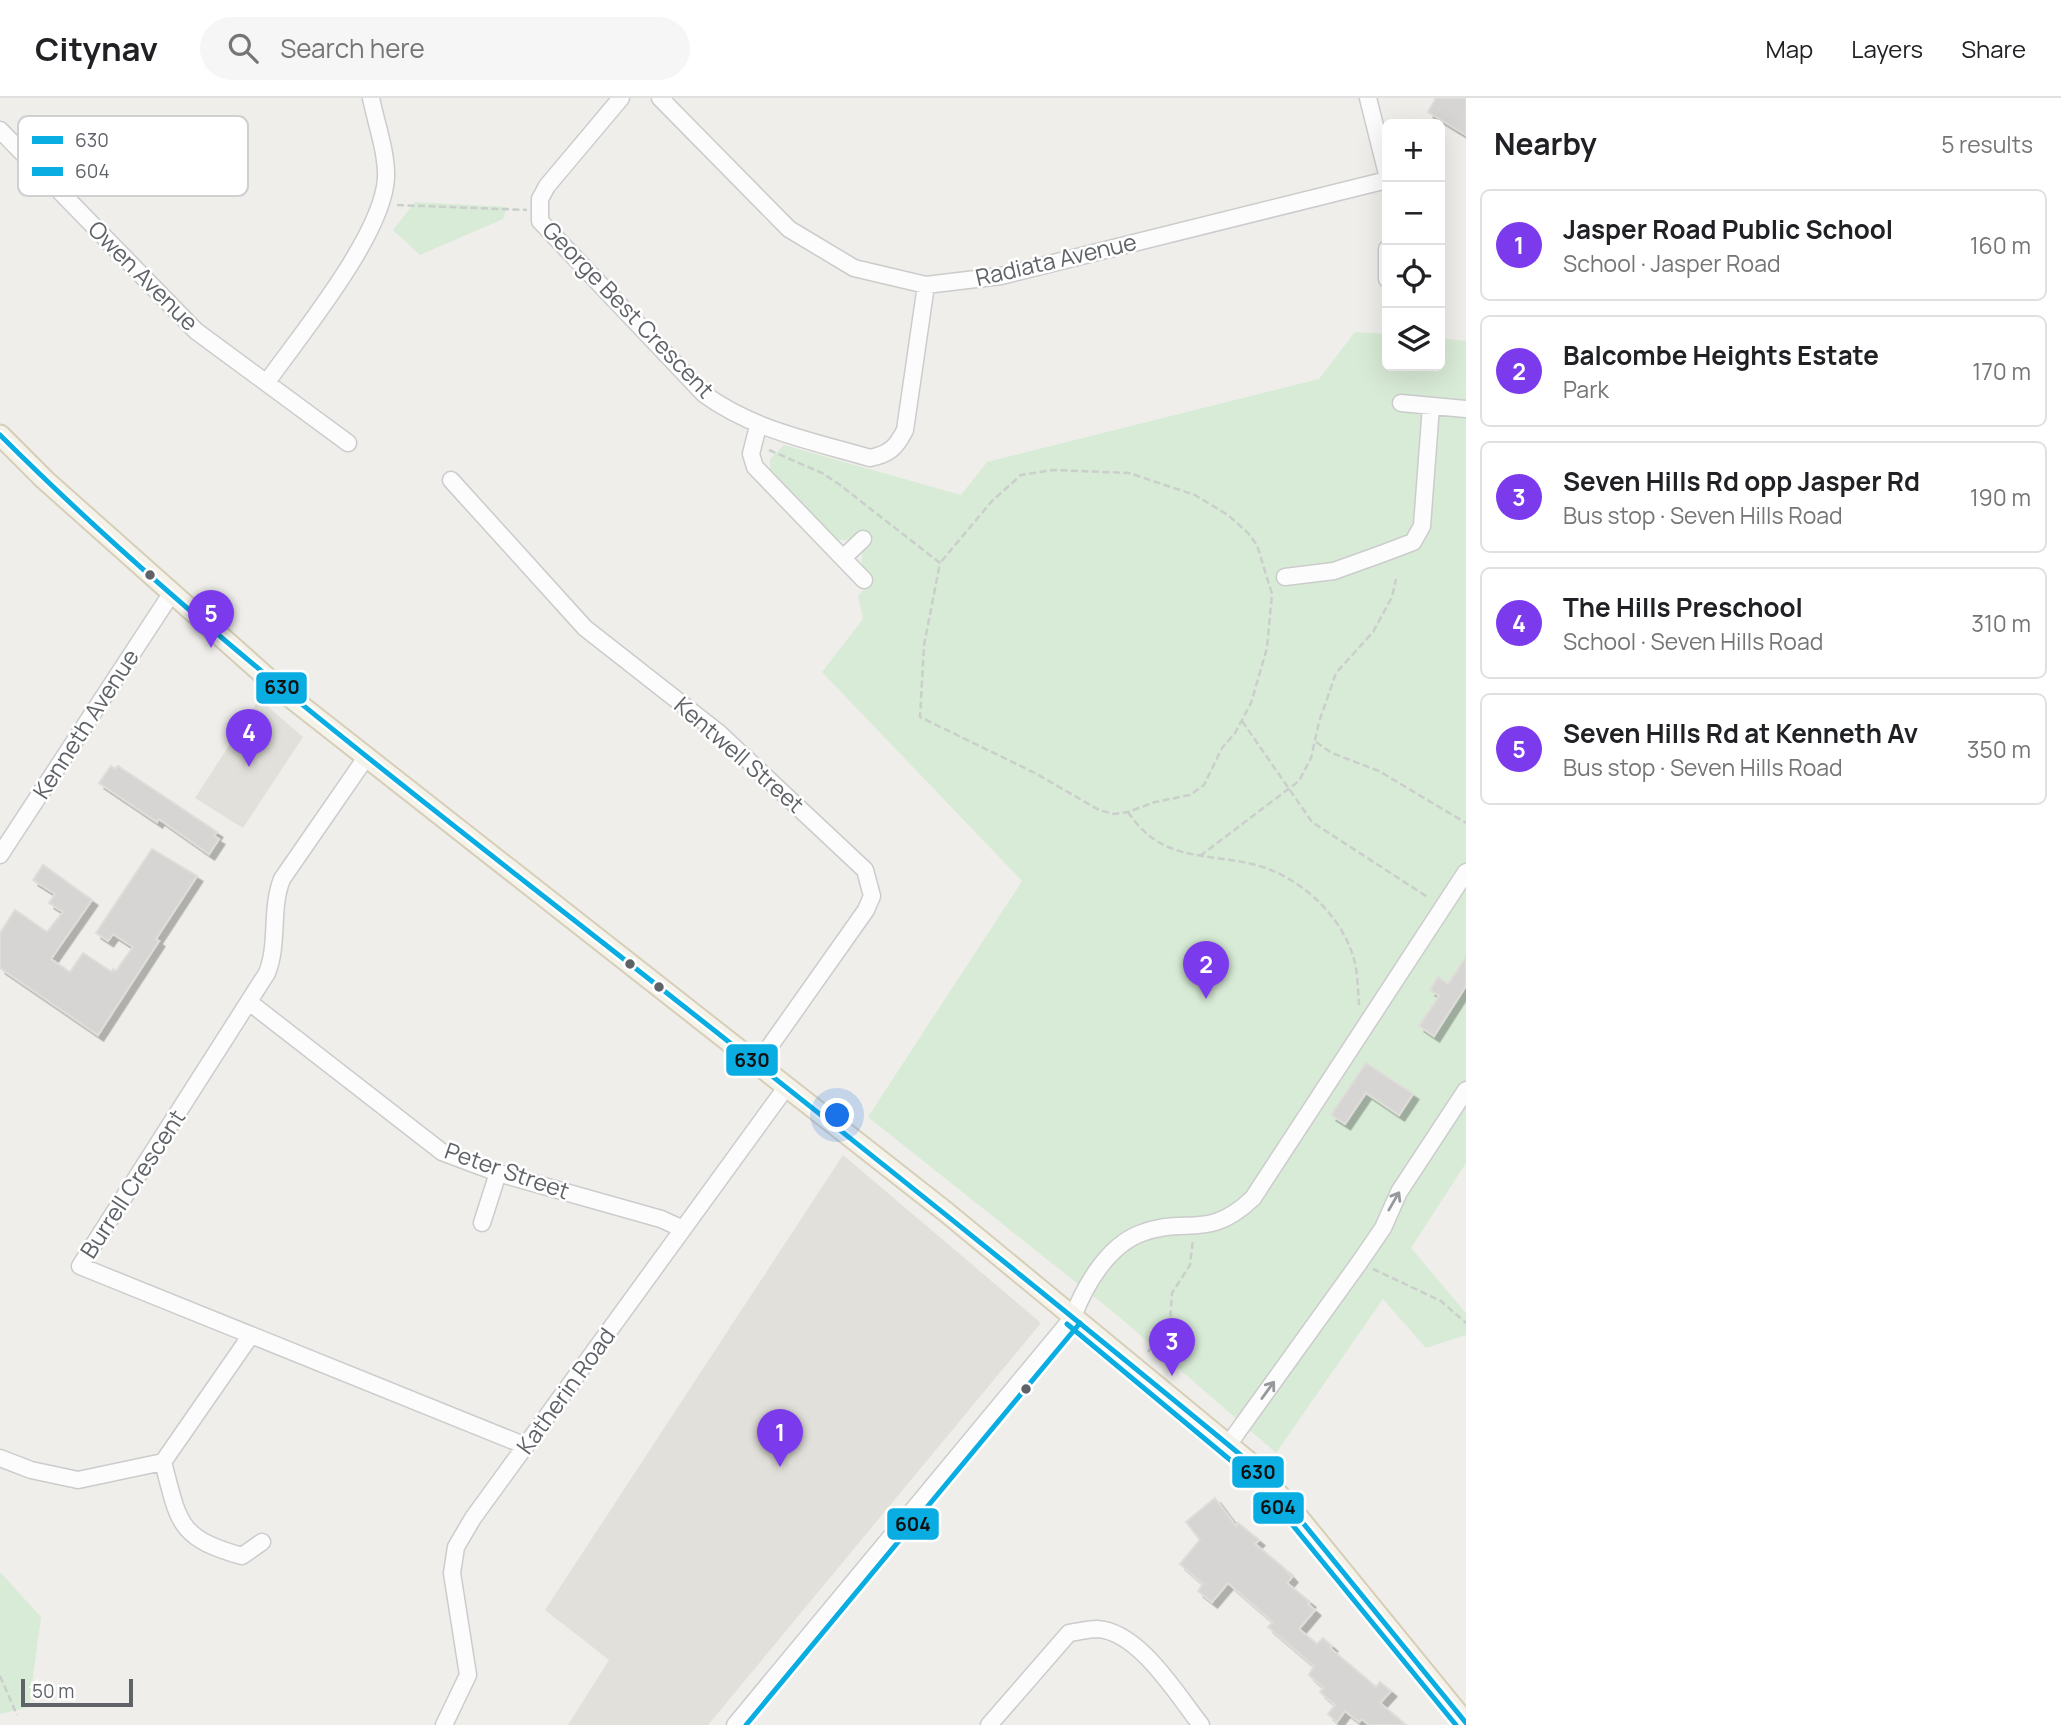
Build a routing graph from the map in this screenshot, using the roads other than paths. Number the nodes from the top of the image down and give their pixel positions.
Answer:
1 (372, 98) edge
2 (621, 98) edge
3 (660, 98) edge
4 (1368, 98) edge
5 (0, 130) edge
6 (18, 148) edge
7 (1382, 156) edge
8 (1382, 178) edge
9 (64, 196) edge
10 (926, 285) junction
11 (267, 382) junction
12 (1401, 403) dead end
13 (1431, 406) junction
14 (1466, 409) edge
15 (758, 426) junction
16 (0, 435) edge
17 (348, 443) dead end
18 (451, 480) dead end
19 (863, 539) dead end
20 (843, 558) junction
21 (1285, 577) dead end
22 (864, 580) dead end
23 (171, 594) junction
24 (367, 756) junction
25 (0, 855) edge
26 (1466, 872) edge
27 (249, 1002) junction
28 (758, 1063) junction
29 (787, 1086) junction
30 (1466, 1090) edge
31 (498, 1173) junction
32 (482, 1223) dead end
33 (683, 1228) junction
34 (1073, 1317) junction
35 (251, 1335) junction
36 (1228, 1445) junction
37 (526, 1446) junction
38 (0, 1458) edge
39 (163, 1462) junction
40 (262, 1542) dead end
41 (1466, 1723) edge
42 (444, 1725) edge
43 (735, 1725) edge
44 (989, 1725) edge
45 (1201, 1725) edge

1 - 11 street
2 - 15 street, George Best Crescent
3 - 10 street, Radiata Avenue
4 - 7 street
5 - 6 street, Owen Avenue
8 - 10 street, Radiata Avenue
9 - 11 street, Owen Avenue
10 - 15 street, George Best Crescent
11 - 17 street, Owen Avenue
12 - 13 street
13 - 14 street
13 - 21 street
15 - 20 street
16 - 23 main road
18 - 28 street, Kentwell Street
19 - 20 street
20 - 22 street
23 - 24 main road
23 - 25 street, Kenneth Avenue
24 - 27 street, Burrell Crescent
24 - 28 main road
26 - 34 street
27 - 31 street, Peter Street
27 - 35 street, Burrell Crescent
28 - 29 main road
29 - 33 street, Katherin Road
29 - 34 main road
36 -> 30 street
31 - 32 street
31 - 33 street, Peter Street
33 - 37 street, Katherin Road
34 - 36 main road
34 - 43 street
35 - 37 street, Burrell Crescent
35 - 39 street
36 - 41 main road
37 - 42 street, Katherin Road
38 - 39 street
39 - 40 street
44 - 45 street

